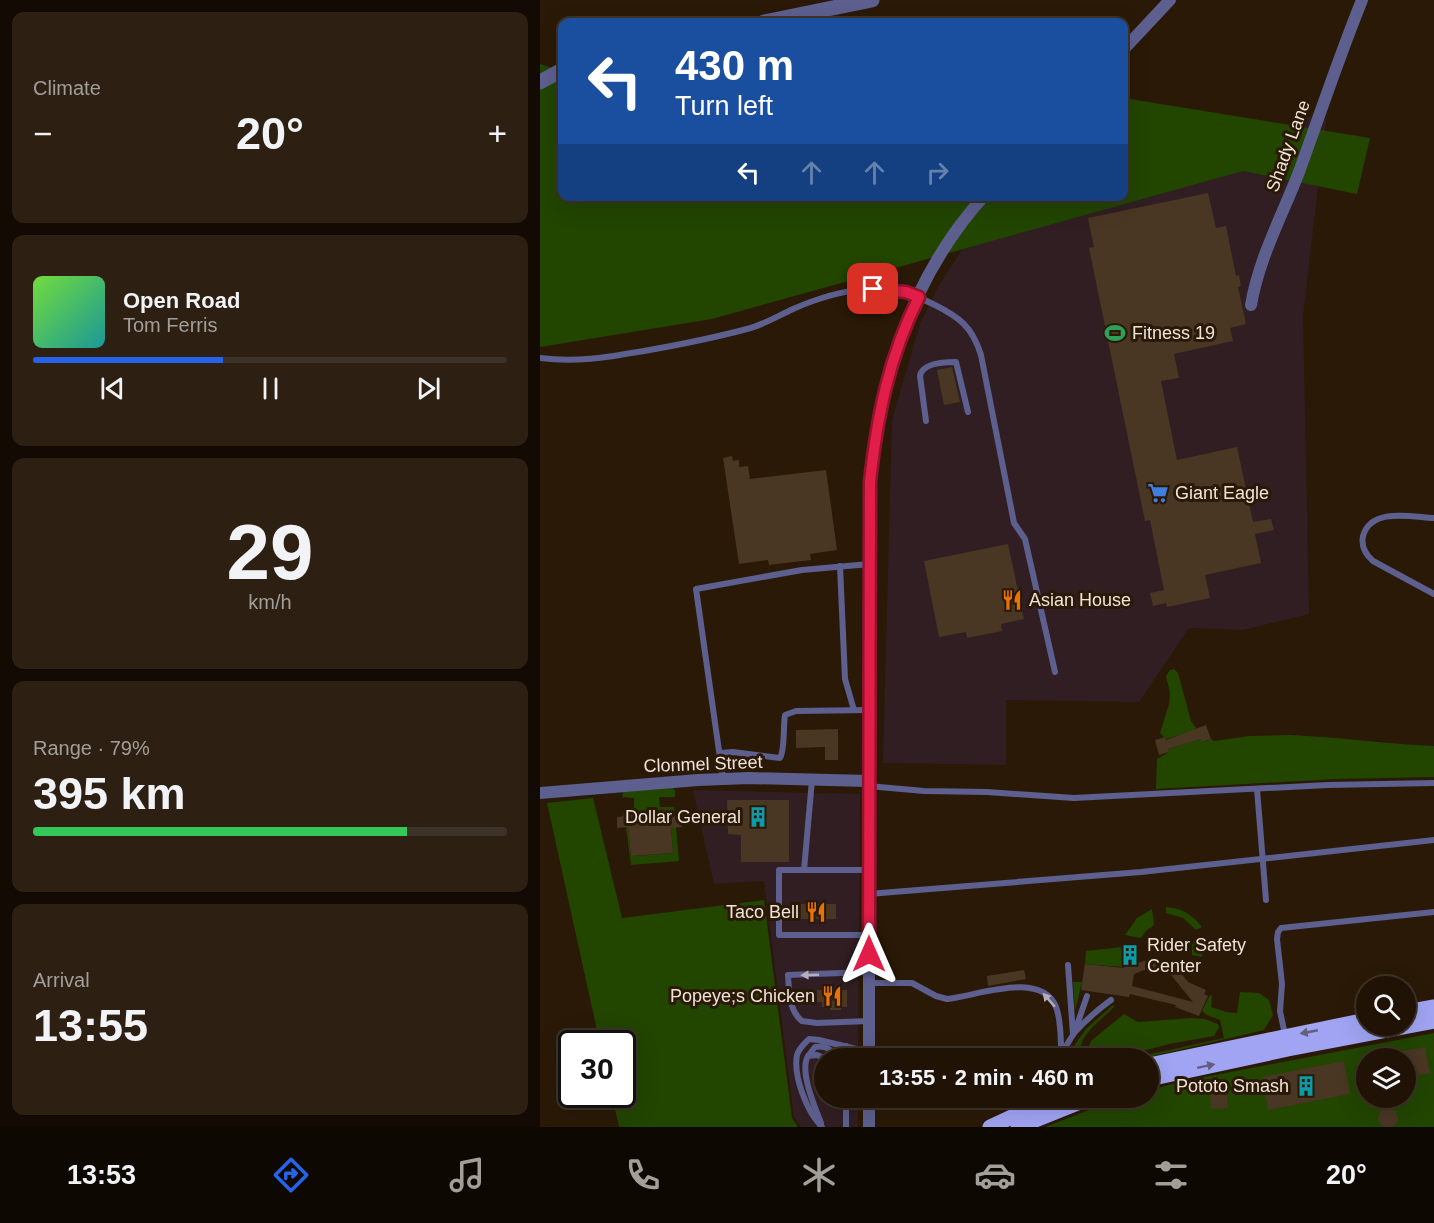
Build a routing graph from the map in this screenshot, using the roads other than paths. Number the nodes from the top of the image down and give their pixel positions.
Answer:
1 (872, 0) edge
2 (1170, 0) edge
3 (1362, 0) edge
4 (784, 18) edge
5 (1128, 45) edge
6 (558, 72) edge
7 (540, 81) edge
8 (980, 201) edge
9 (919, 297) junction
10 (1251, 305) dead end
11 (540, 358) edge
12 (968, 412) dead end
13 (926, 421) dead end
14 (1434, 518) edge
15 (870, 564) junction
16 (840, 566) junction
17 (1434, 594) edge
18 (1055, 672) dead end
19 (854, 710) junction
20 (869, 710) junction
21 (720, 753) junction
22 (723, 779) junction
23 (812, 780) junction
24 (1434, 783) edge
25 (868, 784) junction
26 (1257, 789) junction
27 (540, 793) edge
28 (1434, 840) edge
29 (1263, 858) junction
30 (804, 870) junction
31 (868, 870) junction
32 (868, 894) junction
33 (1266, 900) dead end
34 (1434, 912) edge
35 (869, 935) junction
36 (1068, 965) dead end
37 (869, 977) junction
38 (1087, 996) dead end
39 (1111, 1000) dead end
40 (1434, 1006) edge
41 (1416, 1010) edge
42 (869, 1021) junction
43 (1434, 1021) edge
44 (1356, 1023) edge
45 (1073, 1034) junction
46 (1287, 1042) junction
47 (846, 1046) joint
48 (814, 1048) edge
49 (851, 1048) edge
50 (869, 1048) edge
51 (1058, 1048) edge
52 (1065, 1048) edge
53 (814, 1055) edge
54 (808, 1056) junction
55 (1159, 1063) edge
56 (1159, 1076) edge
57 (846, 1108) edge
58 (868, 1108) edge
59 (1031, 1108) edge
60 (1062, 1108) edge
61 (822, 1127) edge
62 (846, 1127) edge
63 (869, 1127) edge
64 (990, 1127) edge
65 (1018, 1127) edge

1 - 4 street
2 - 5 street
3 - 10 street, Shady Lane
6 - 7 street
8 - 9 street
9 - 11 lane
9 - 15 street
9 - 18 lane
12 - 13 lane
14 - 17 lane
15 - 16 lane
15 - 20 street
16 - 19 lane
16 - 21 lane
19 - 20 lane
19 - 21 lane
20 - 25 street
21 - 22 lane
22 - 23 street, Clonmel Street
22 - 27 street, Clonmel Street
23 - 25 street, Clonmel Street
23 - 30 lane
24 - 26 lane
25 - 26 lane
25 - 31 street
26 - 29 lane
28 - 29 lane
29 - 32 lane
29 - 33 lane
30 - 31 lane
30 - 35 lane
31 - 32 street
32 - 35 street
34 - 46 lane
35 - 37 street
36 - 45 lane
37 - 42 street
37 -> 42 lane
51 -> 37 lane
38 - 45 lane
39 - 45 lane
40 - 41 main road
42 - 50 street
43 - 46 main road
44 -> 46 main road
45 - 52 lane
46 - 55 main road
56 -> 46 main road
47 - 49 lane
47 - 61 lane
48 - 54 lane
53 - 54 lane
54 - 61 lane
57 - 62 lane
58 - 63 street
59 - 64 main road
60 - 65 main road

